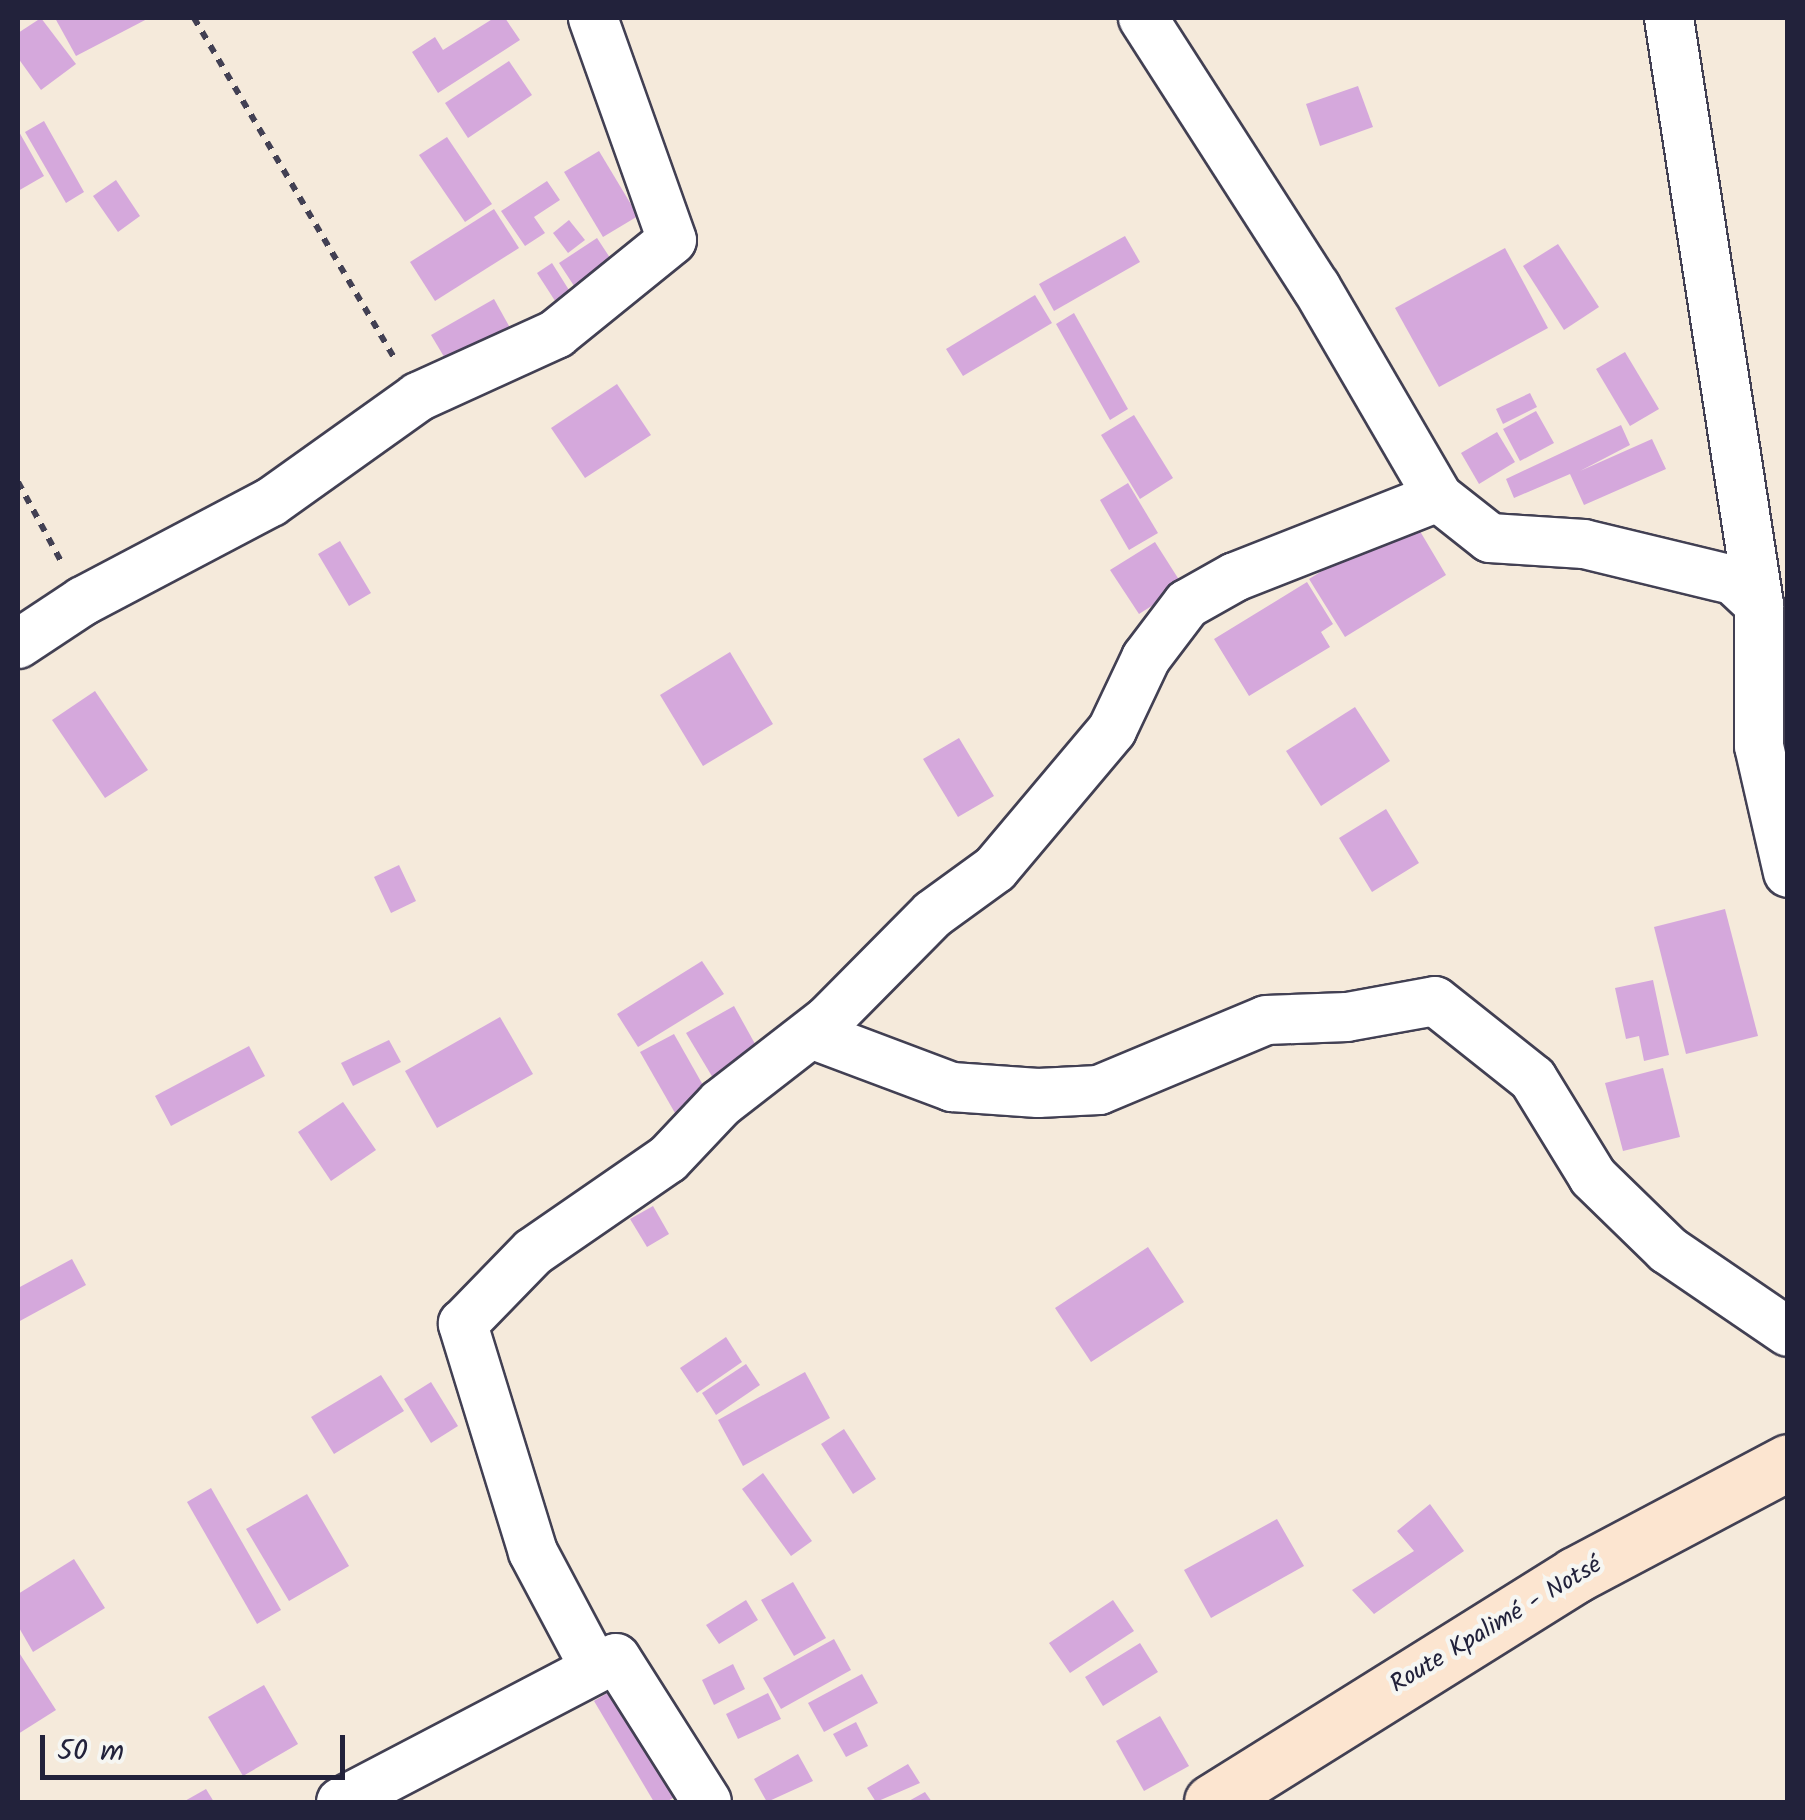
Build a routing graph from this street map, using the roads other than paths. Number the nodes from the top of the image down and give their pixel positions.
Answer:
1 (594, 18) edge
2 (1143, 18) edge
3 (1669, 18) edge
4 (1438, 498) junction
5 (1759, 604) junction
6 (18, 644) edge
7 (1788, 874) edge
8 (811, 1034) junction
9 (1788, 1332) edge
10 (1788, 1462) edge
11 (593, 1665) junction
12 (341, 1802) edge
13 (707, 1802) edge
14 (1212, 1802) edge

1 - 6 street
2 - 4 street
3 - 5 street
4 - 5 street
4 - 8 street
5 - 7 street
8 - 9 street
8 - 11 street
10 - 14 main road, Route Kpalimé - Notsé
11 - 12 street
11 - 13 street

